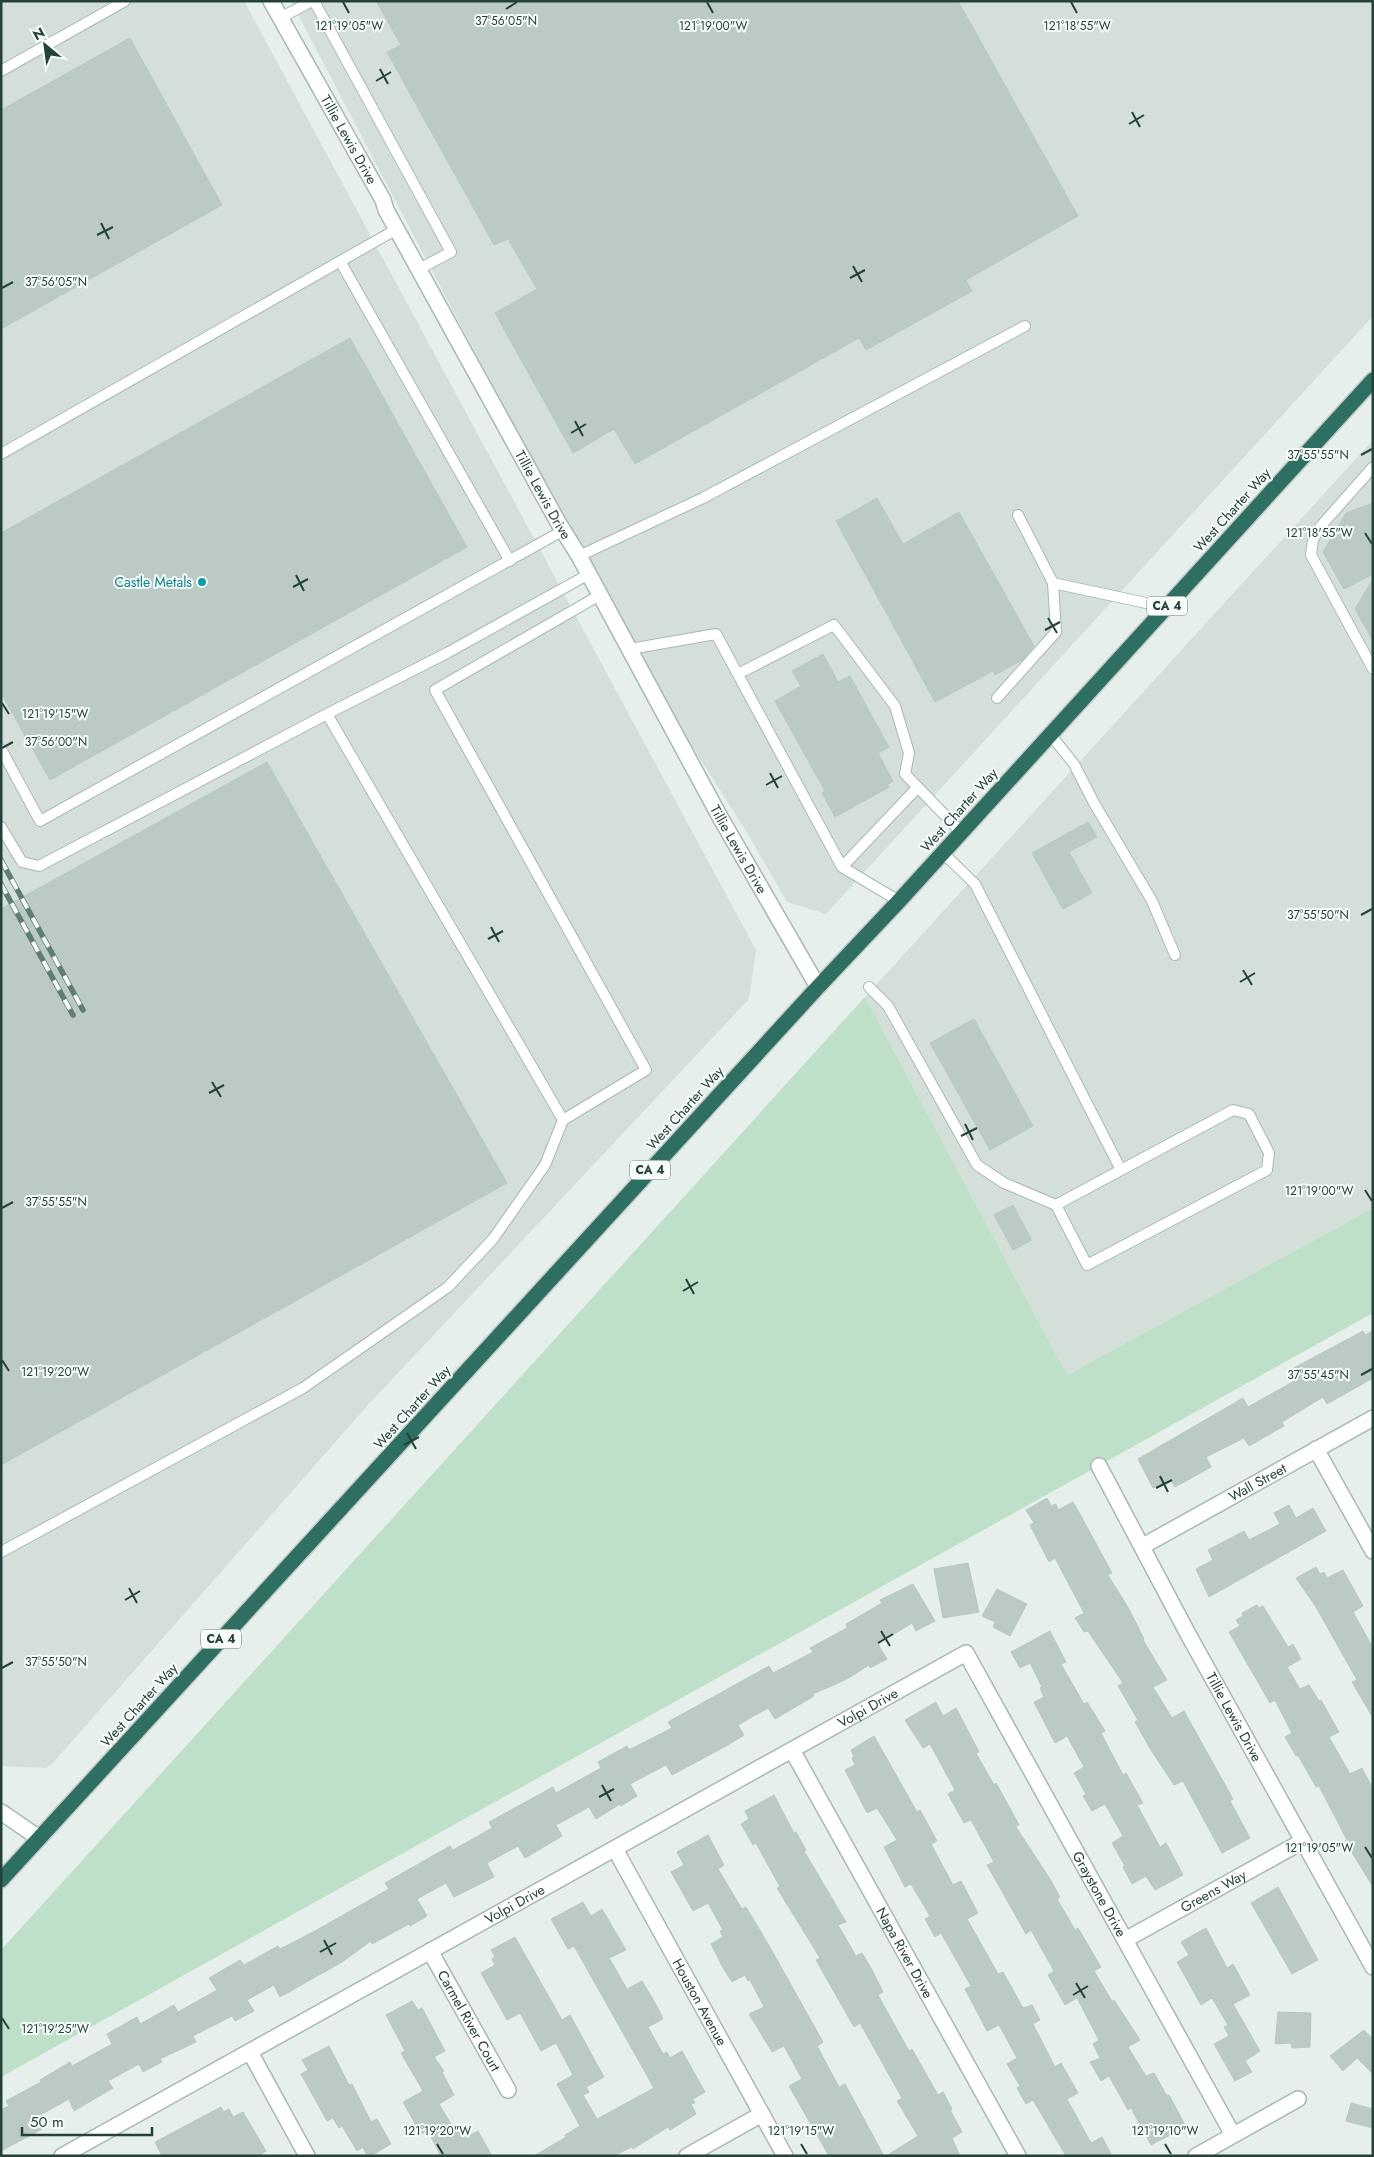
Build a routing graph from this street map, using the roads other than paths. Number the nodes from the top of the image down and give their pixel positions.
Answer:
1 (124, 1) edge
2 (271, 1) edge
3 (308, 2) edge
4 (280, 18) junction
5 (1, 72) edge
6 (397, 229) junction
7 (340, 261) junction
8 (419, 269) junction
9 (1025, 326) dead end
10 (1373, 380) edge
11 (1, 454) edge
12 (1373, 466) edge
13 (1018, 515) dead end
14 (564, 530) junction
15 (579, 556) junction
16 (510, 561) junction
17 (589, 574) junction
18 (1053, 583) junction
19 (600, 594) junction
20 (1165, 608) junction
21 (630, 649) junction
22 (1373, 669) edge
23 (738, 674) junction
24 (997, 698) dead end
25 (327, 714) junction
26 (1050, 734) junction
27 (1, 749) edge
28 (918, 787) junction
29 (1, 827) edge
30 (961, 832) junction
31 (942, 852) junction
32 (842, 867) junction
33 (898, 901) junction
34 (1175, 955) dead end
35 (818, 987) junction
36 (869, 987) dead end
37 (563, 1120) junction
38 (1121, 1170) junction
39 (1056, 1206) junction
40 (1373, 1418) edge
41 (1316, 1449) junction
42 (1098, 1466) dead end
43 (1143, 1546) junction
44 (1373, 1551) edge
45 (1, 1552) edge
46 (966, 1653) joint
47 (792, 1750) junction
48 (1, 1812) edge
49 (39, 1838) junction
50 (1302, 1841) junction
51 (615, 1849) junction
52 (1, 1880) edge
53 (1125, 1940) junction
54 (430, 1951) junction
55 (1373, 1967) edge
56 (250, 2052) junction
57 (508, 2090) dead end
58 (1298, 2099) dead end
59 (762, 2114) junction
60 (1234, 2135) junction
61 (62, 2156) edge
62 (308, 2156) edge
63 (687, 2156) edge
64 (785, 2156) edge
65 (1018, 2156) edge
66 (1196, 2156) edge

1 - 5 lane
2 - 4 street, Tillie Lewis Drive
3 - 4 lane
3 - 8 lane
4 - 6 street, Tillie Lewis Drive
6 - 7 lane
6 - 8 street, Tillie Lewis Drive
7 - 11 lane
7 - 16 lane
8 - 14 street, Tillie Lewis Drive
9 - 15 lane
10 - 20 highway, West Charter Way / CA 4
12 - 22 lane
13 - 18 lane
14 - 15 street, Tillie Lewis Drive
14 - 16 lane
15 - 17 street, Tillie Lewis Drive
16 - 27 lane
17 - 19 street, Tillie Lewis Drive
17 - 25 lane
18 - 20 lane
18 - 24 lane
19 - 21 street, Tillie Lewis Drive
19 - 37 lane
20 - 26 highway, West Charter Way / CA 4
21 - 23 lane
21 - 35 street, Tillie Lewis Drive
23 - 28 lane
23 - 32 lane
25 - 29 lane
25 - 37 lane
26 - 30 highway, West Charter Way / CA 4
26 - 34 lane
28 - 30 lane
28 - 32 lane
30 - 31 highway, West Charter Way / CA 4
31 - 33 highway, West Charter Way / CA 4
31 - 38 lane
32 - 33 lane
33 - 35 highway, West Charter Way / CA 4
35 - 49 highway, West Charter Way / CA 4
36 - 39 lane
37 - 45 lane
38 - 39 lane
38 - 39 lane
40 - 41 street, Wall Street
41 - 43 street, Wall Street
41 - 44 street
42 - 43 street, Tillie Lewis Drive
43 - 50 street, Tillie Lewis Drive
46 - 47 street, Volpi Drive
46 - 53 street, Graystone Drive
47 - 51 street, Volpi Drive
47 - 65 street, Napa River Drive
48 - 49 street
49 - 52 highway, West Charter Way / CA 4
50 - 53 street, Greens Way
50 - 55 street, Tillie Lewis Drive
51 - 54 street, Volpi Drive
51 - 59 street, Houston Avenue
53 - 60 street, Graystone Drive
54 - 56 street, Volpi Drive
54 - 57 street, Carmel River Court
56 - 61 street, Volpi Drive
56 - 62 street
58 - 60 street
59 - 63 street
59 - 64 street, Houston Avenue
60 - 66 street

